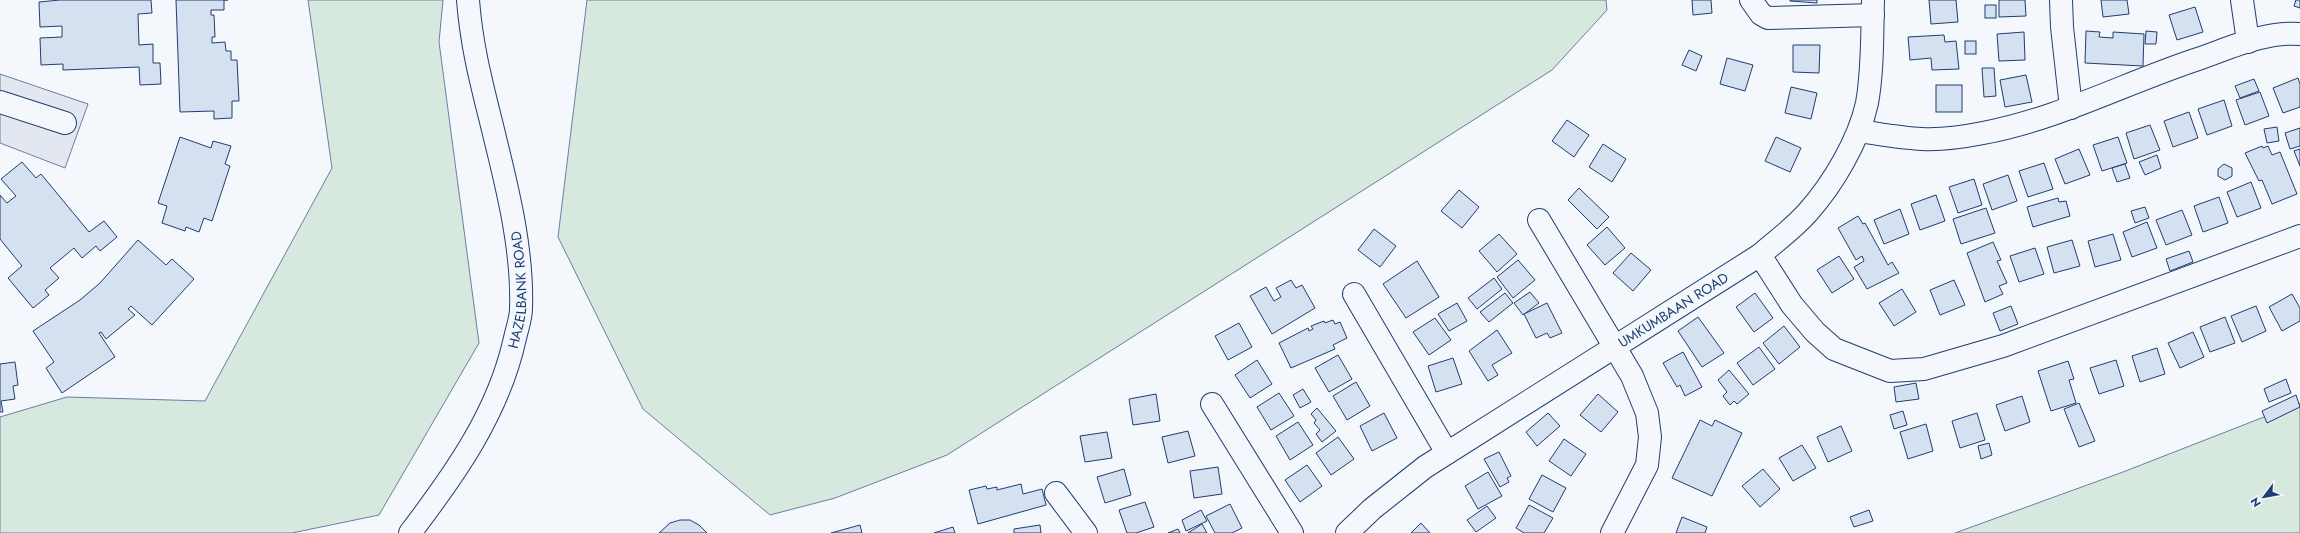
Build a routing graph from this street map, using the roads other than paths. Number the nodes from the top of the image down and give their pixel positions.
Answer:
1 (468, 0) edge
2 (1751, 0) edge
3 (2061, 0) edge
4 (2242, 0) edge
5 (1873, 8) edge
6 (2300, 34) edge
7 (2248, 42) junction
8 (0, 102) edge
9 (2071, 108) junction
10 (65, 123) dead end
11 (1859, 131) junction
12 (1539, 220) dead end
13 (2300, 236) edge
14 (1760, 255) junction
15 (1354, 294) dead end
16 (1614, 345) junction
17 (1212, 404) dead end
18 (1447, 453) junction
19 (1056, 493) dead end
20 (410, 533) edge
21 (1086, 533) edge
22 (1292, 533) edge
23 (1347, 533) edge
24 (1612, 533) edge

1 - 20 street, HAZELBANK ROAD
2 - 5 street
3 - 9 street
4 - 7 street
5 - 11 street, UMKUMBAAN ROAD
6 - 7 street
7 - 9 street
8 - 10 street
9 - 11 street
11 - 14 street, UMKUMBAAN ROAD
12 - 16 street
13 - 14 street
14 - 16 street, UMKUMBAAN ROAD
15 - 18 street
16 - 18 street, UMKUMBAAN ROAD
16 - 24 street
17 - 22 street
18 - 23 street, UMKUMBAAN ROAD
19 - 21 street

